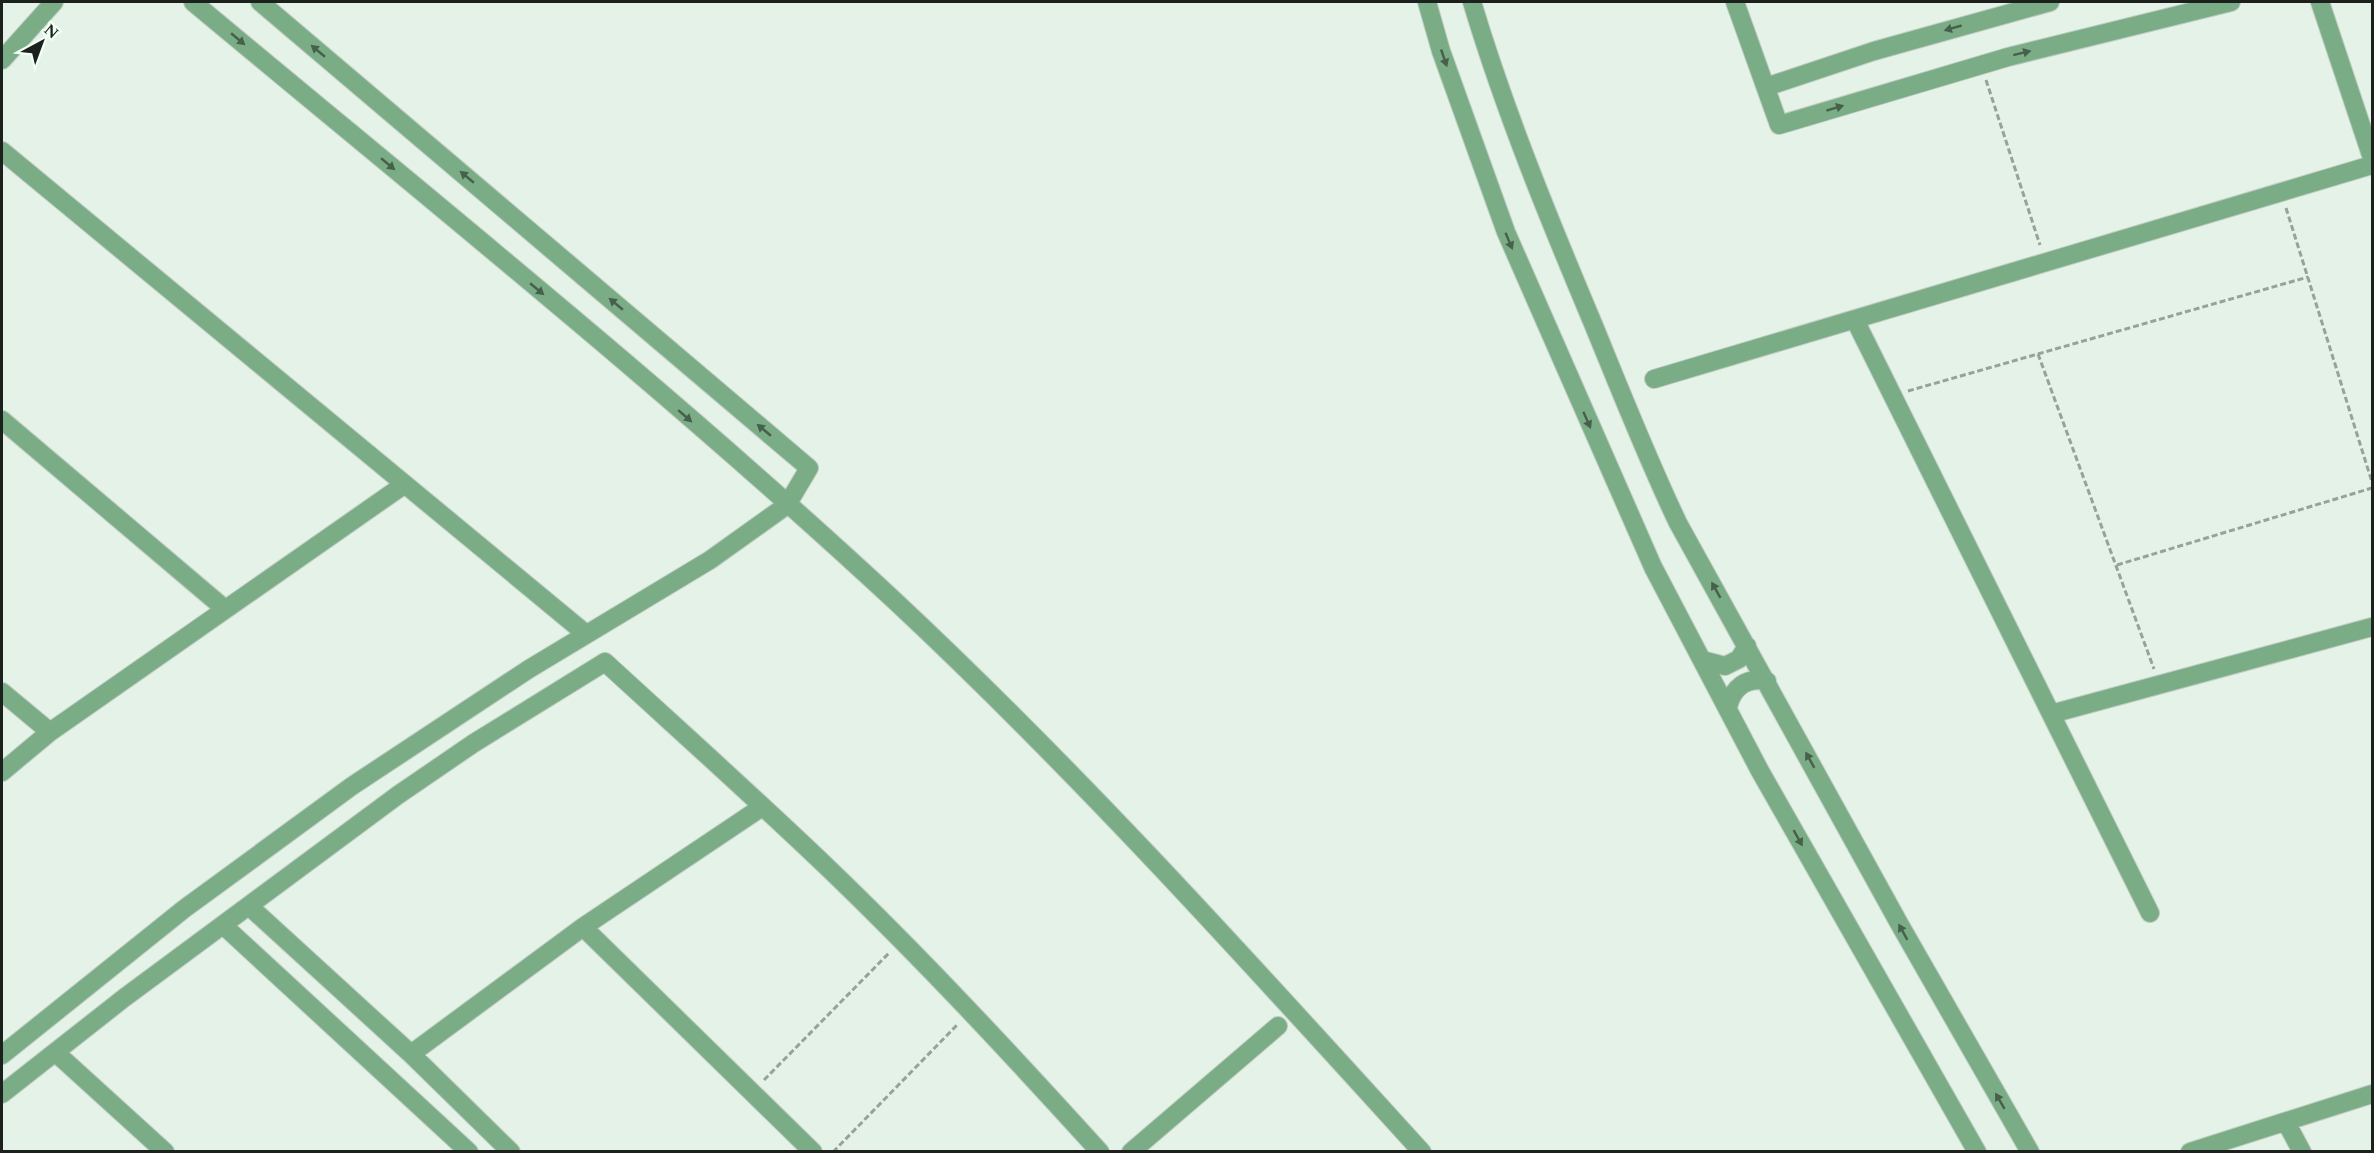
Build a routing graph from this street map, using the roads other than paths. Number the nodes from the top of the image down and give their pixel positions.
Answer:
1 (54, 2) edge
2 (193, 2) edge
3 (260, 2) edge
4 (1427, 2) edge
5 (1472, 2) edge
6 (1735, 2) edge
7 (2050, 2) edge
8 (2231, 2) edge
9 (2320, 2) edge
10 (2, 60) edge
11 (1766, 87) junction
12 (2, 151) edge
13 (2373, 158) edge
14 (2373, 165) edge
15 (1855, 320) junction
16 (1654, 379) dead end
17 (2, 420) edge
18 (405, 484) junction
19 (787, 505) junction
20 (225, 609) junction
21 (2373, 627) edge
22 (586, 634) junction
23 (1747, 646) junction
24 (1702, 660) junction
25 (1767, 681) junction
26 (2, 692) edge
27 (1728, 707) junction
28 (2051, 714) junction
29 (50, 732) junction
30 (2, 772) edge
31 (762, 807) junction
32 (250, 907) junction
33 (2150, 913) dead end
34 (224, 926) junction
35 (583, 927) junction
36 (334, 984) junction
37 (309, 1004) junction
38 (1278, 1026) dead end
39 (56, 1052) junction
40 (411, 1054) junction
41 (2, 1055) edge
42 (2373, 1094) edge
43 (2, 1095) edge
44 (2286, 1122) junction
45 (165, 1152) edge
46 (470, 1152) edge
47 (511, 1152) edge
48 (813, 1152) edge
49 (1100, 1152) edge
50 (1131, 1152) edge
51 (1422, 1152) edge
52 (1977, 1152) edge
53 (2030, 1152) edge
54 (2190, 1152) edge
55 (2302, 1152) edge

1 - 10 street
2 -> 19 street
19 -> 3 street
4 -> 24 street
23 -> 5 street
6 - 11 street
7 -> 11 street
11 -> 8 street
9 - 13 street
12 - 18 street
14 - 15 street
15 - 16 street
15 - 28 street
17 - 20 street
18 - 20 street
18 - 22 street
19 - 22 street
19 - 51 street
20 - 29 street
21 - 28 street
22 - 41 street
23 - 24 street
23 - 25 street
24 - 27 street
25 - 27 street
53 -> 25 street
26 - 29 street
27 -> 52 street
28 - 33 street
29 - 30 street
31 - 32 street
31 - 35 street
31 - 49 street
32 - 34 street
32 - 36 street
34 - 37 street
34 - 39 street
35 - 40 street
35 - 48 street
36 - 37 street
36 - 40 street
37 - 46 street
38 - 50 street
39 - 43 street
39 - 45 street
40 - 47 street
42 - 44 street
44 - 54 street
44 - 55 street

